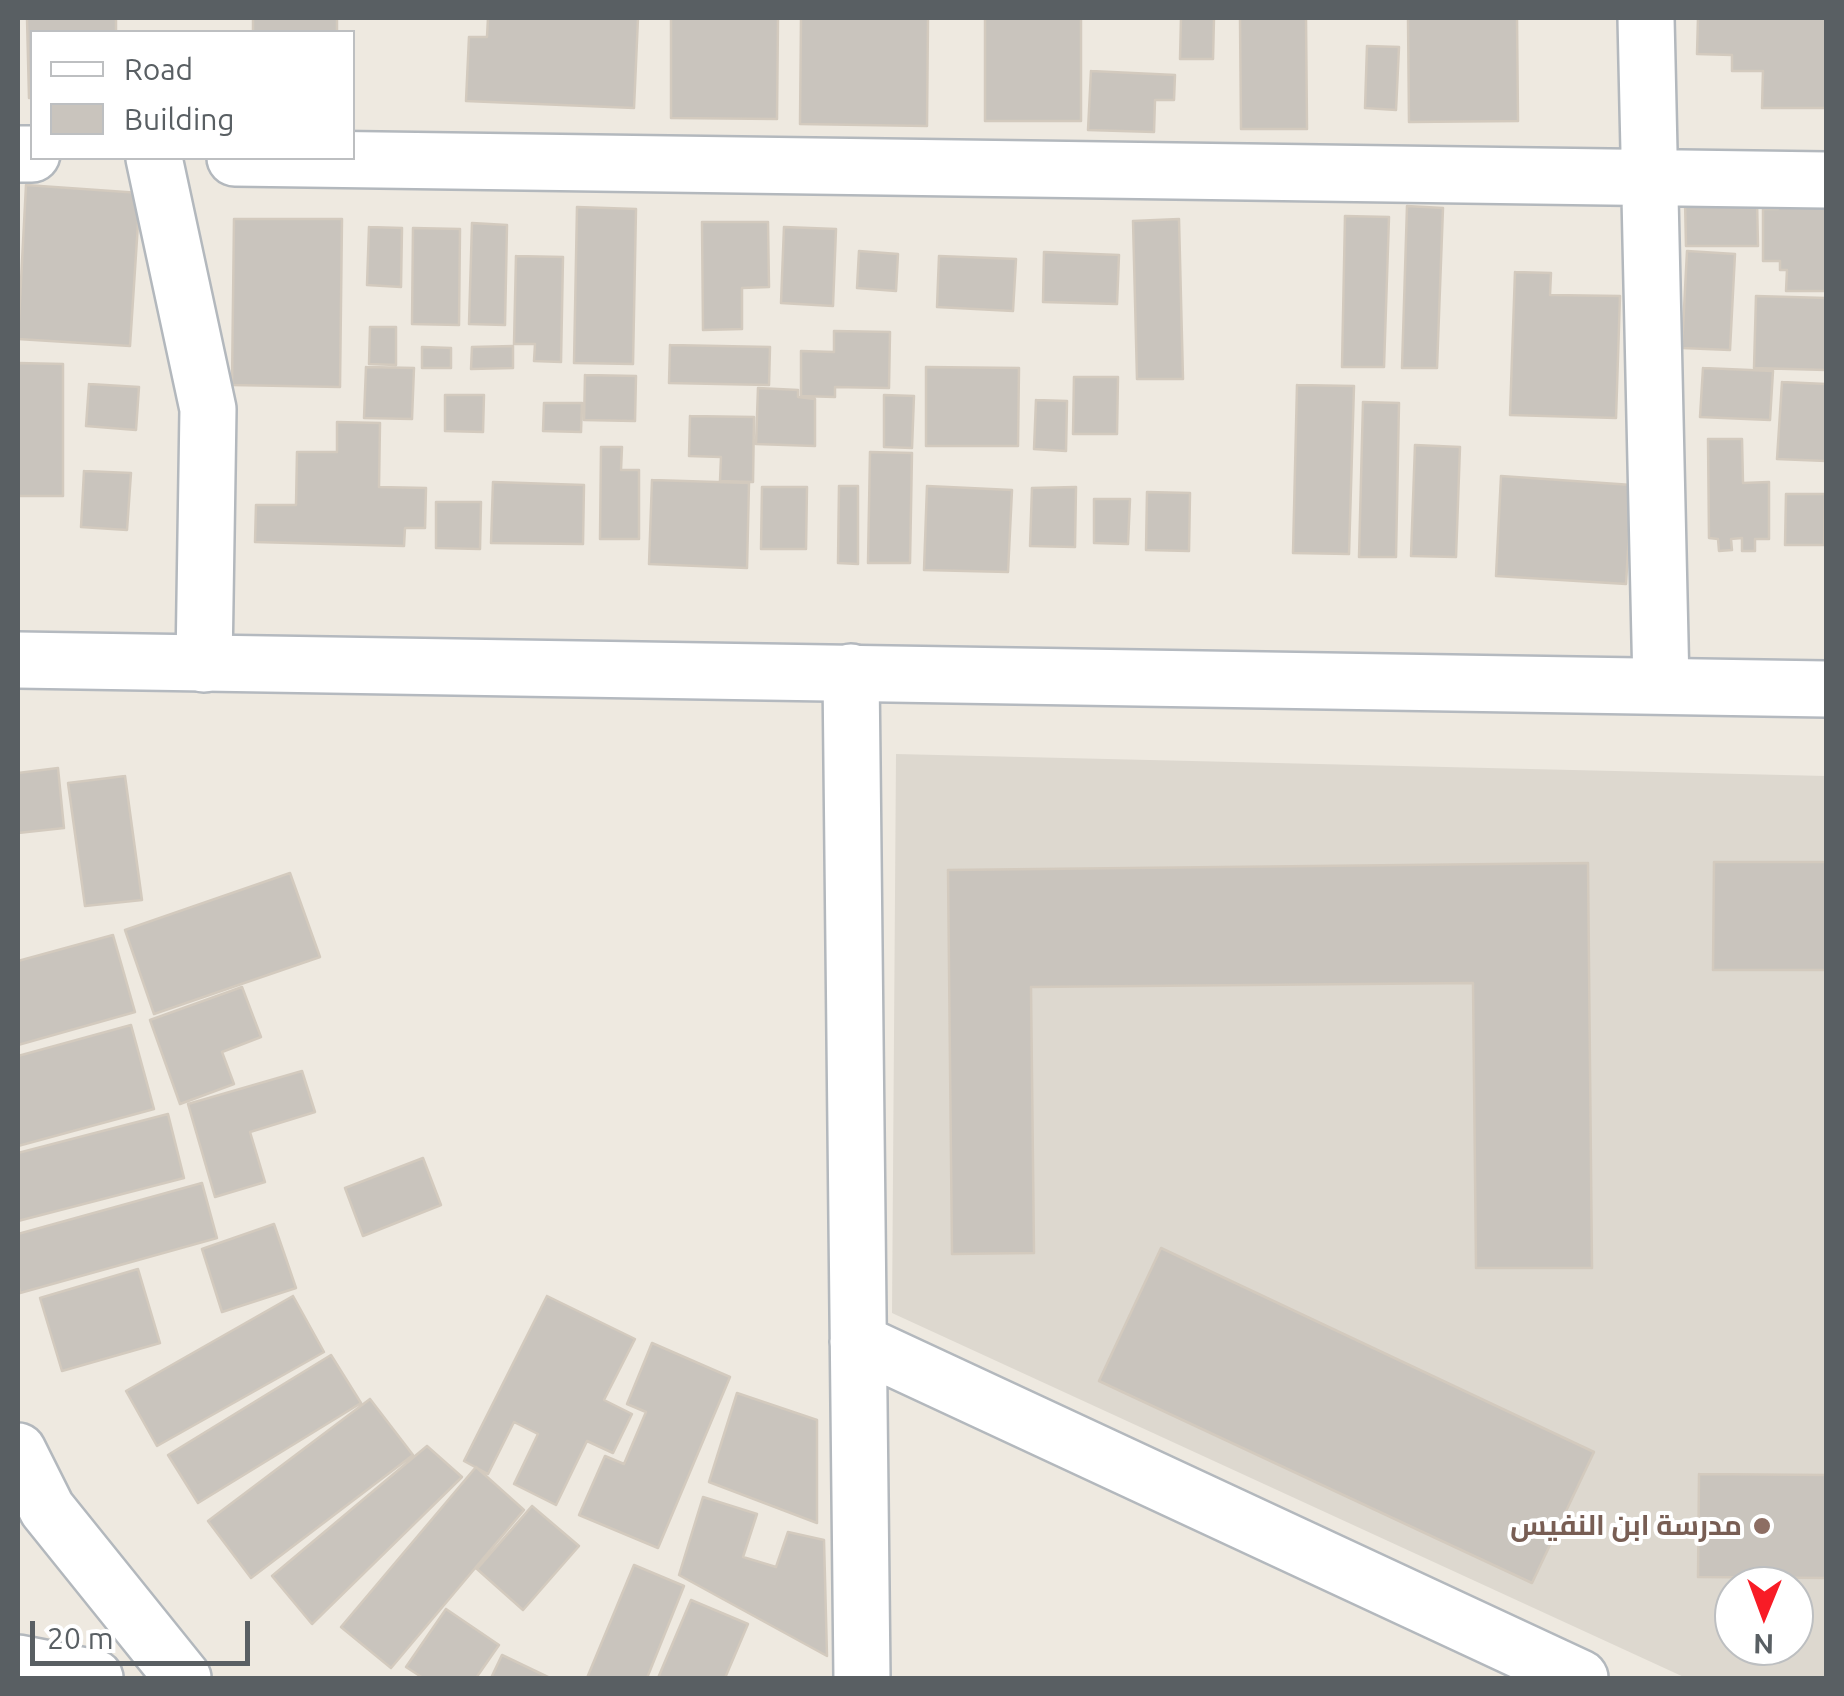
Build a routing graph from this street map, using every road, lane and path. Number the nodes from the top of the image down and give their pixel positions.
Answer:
1 (1646, 18) edge
2 (154, 160) edge
3 (355, 160) edge
4 (1650, 178) junction
5 (1826, 180) edge
6 (18, 660) edge
7 (204, 664) junction
8 (851, 672) junction
9 (1661, 685) junction
10 (1826, 688) edge
11 (858, 1342) junction
12 (18, 1450) edge
13 (18, 1663) edge
14 (95, 1678) edge
15 (183, 1678) edge
16 (862, 1678) edge
17 (1580, 1678) edge

1 - 4 street
2 - 7 street
3 - 4 street
4 - 5 street
4 - 9 street
6 - 7 street
7 - 8 street
8 - 9 street
8 - 11 street
9 - 10 street
11 - 16 street
11 - 17 street
12 - 15 street
13 - 14 street

